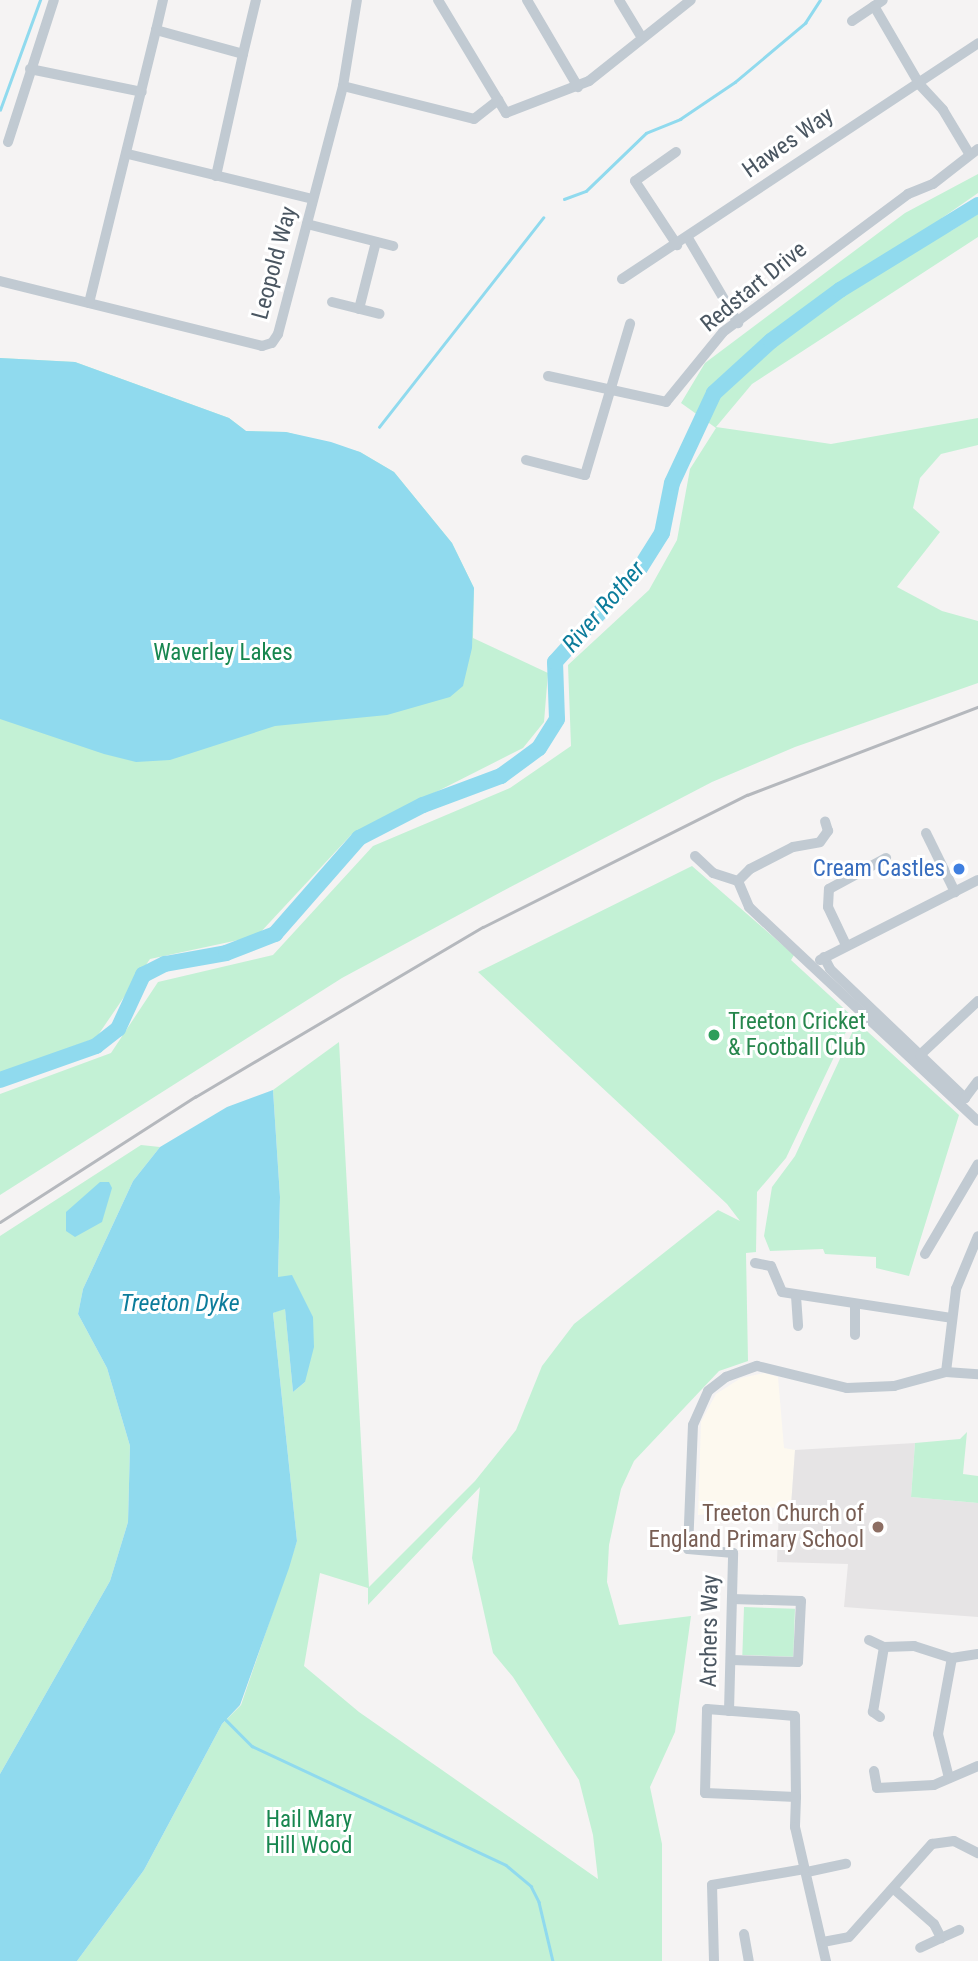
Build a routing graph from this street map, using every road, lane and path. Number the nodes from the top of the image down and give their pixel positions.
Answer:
1 (54, 0) edge
2 (163, 0) edge
3 (257, 0) edge
4 (357, 0) edge
5 (438, 0) edge
6 (527, 0) edge
7 (620, 0) edge
8 (691, 0) edge
9 (879, 3) edge
10 (852, 21) dead end
11 (156, 30) junction
12 (642, 38) junction
13 (978, 43) edge
14 (243, 54) junction
15 (30, 69) junction
16 (919, 79) junction
17 (343, 86) junction
18 (578, 87) junction
19 (142, 92) junction
20 (498, 100) junction
21 (8, 142) dead end
22 (676, 152) dead end
23 (974, 152) edge
24 (128, 154) junction
25 (216, 176) junction
26 (313, 199) junction
27 (307, 224) junction
28 (688, 238) junction
29 (376, 242) junction
30 (677, 245) junction
31 (393, 246) dead end
32 (622, 279) dead end
33 (0, 281) edge
34 (332, 302) dead end
35 (89, 303) junction
36 (359, 309) junction
37 (380, 314) dead end
38 (738, 323) junction
39 (630, 324) dead end
40 (548, 376) dead end
41 (613, 390) junction
42 (526, 460) dead end
43 (825, 821) dead end
44 (926, 833) dead end
45 (695, 856) dead end
46 (886, 858) dead end
47 (978, 880) edge
48 (738, 881) junction
49 (956, 892) junction
50 (846, 945) junction
51 (824, 957) junction
52 (814, 968) junction
53 (978, 1001) edge
54 (920, 1055) junction
55 (978, 1081) edge
56 (978, 1121) edge
57 (978, 1164) edge
58 (978, 1236) edge
59 (925, 1254) dead end
60 (755, 1263) dead end
61 (796, 1296) junction
62 (855, 1304) junction
63 (951, 1318) junction
64 (798, 1326) dead end
65 (855, 1335) dead end
66 (946, 1372) junction
67 (978, 1374) edge
68 (732, 1599) junction
69 (869, 1640) dead end
70 (884, 1647) junction
71 (978, 1654) edge
72 (952, 1658) junction
73 (731, 1660) junction
74 (729, 1711) junction
75 (872, 1716) dead end
76 (978, 1766) edge
77 (874, 1771) dead end
78 (949, 1778) junction
79 (796, 1797) junction
80 (978, 1853) edge
81 (846, 1864) dead end
82 (806, 1870) junction
83 (894, 1889) junction
84 (959, 1930) dead end
85 (744, 1934) dead end
86 (941, 1938) junction
87 (823, 1942) junction
88 (920, 1948) dead end
89 (714, 1961) edge
90 (748, 1961) edge
91 (827, 1961) edge

1 - 15 street
2 - 11 street
3 - 14 street
4 - 17 street, Leopold Way
5 - 20 street
6 - 18 street
7 - 12 street
8 - 12 street
9 - 10 street
9 - 16 street
11 - 14 street
11 - 19 street
12 - 18 street
13 - 16 street, Hawes Way
14 - 25 street
15 - 19 street
15 - 21 street
16 - 23 street
16 - 28 street, Hawes Way
17 - 20 street
17 - 26 street, Leopold Way
18 - 20 street
19 - 24 street
22 - 30 street
23 - 38 street, Redstart Drive
24 - 25 street
24 - 35 street
25 - 26 street
26 - 27 street, Leopold Way
27 - 29 street
27 - 35 street, Leopold Way
28 - 30 street, Hawes Way
28 - 38 street
29 - 31 street
29 - 36 street
30 - 32 street, Hawes Way
33 - 35 street, Leopold Way
34 - 36 street
36 - 37 street
38 - 41 street, Redstart Drive
39 - 41 street
40 - 41 street, Redstart Drive
41 - 42 street
43 - 48 street
44 - 49 street
45 - 48 street
46 - 50 street
47 - 49 street
48 - 52 street
49 - 50 street
50 - 51 street
51 - 52 street
51 - 54 street
52 - 56 street
53 - 54 street
54 - 55 street
57 - 59 street
58 - 63 street
60 - 61 street
61 - 62 street
61 - 64 street
62 - 63 street
62 - 65 street
63 - 66 street
66 - 67 street
66 - 68 street, Archers Way
68 - 73 street, Archers Way
68 - 73 street
69 - 70 street
70 - 72 street
70 - 75 street
71 - 72 street
72 - 78 street
73 - 74 street, Archers Way
74 - 79 street
74 - 79 street
76 - 78 street
77 - 78 street
79 - 82 street
80 - 83 street
81 - 82 street
82 - 87 street
82 - 89 street
83 - 86 street
83 - 87 street
84 - 86 street
85 - 90 street
86 - 88 street
87 - 91 street

